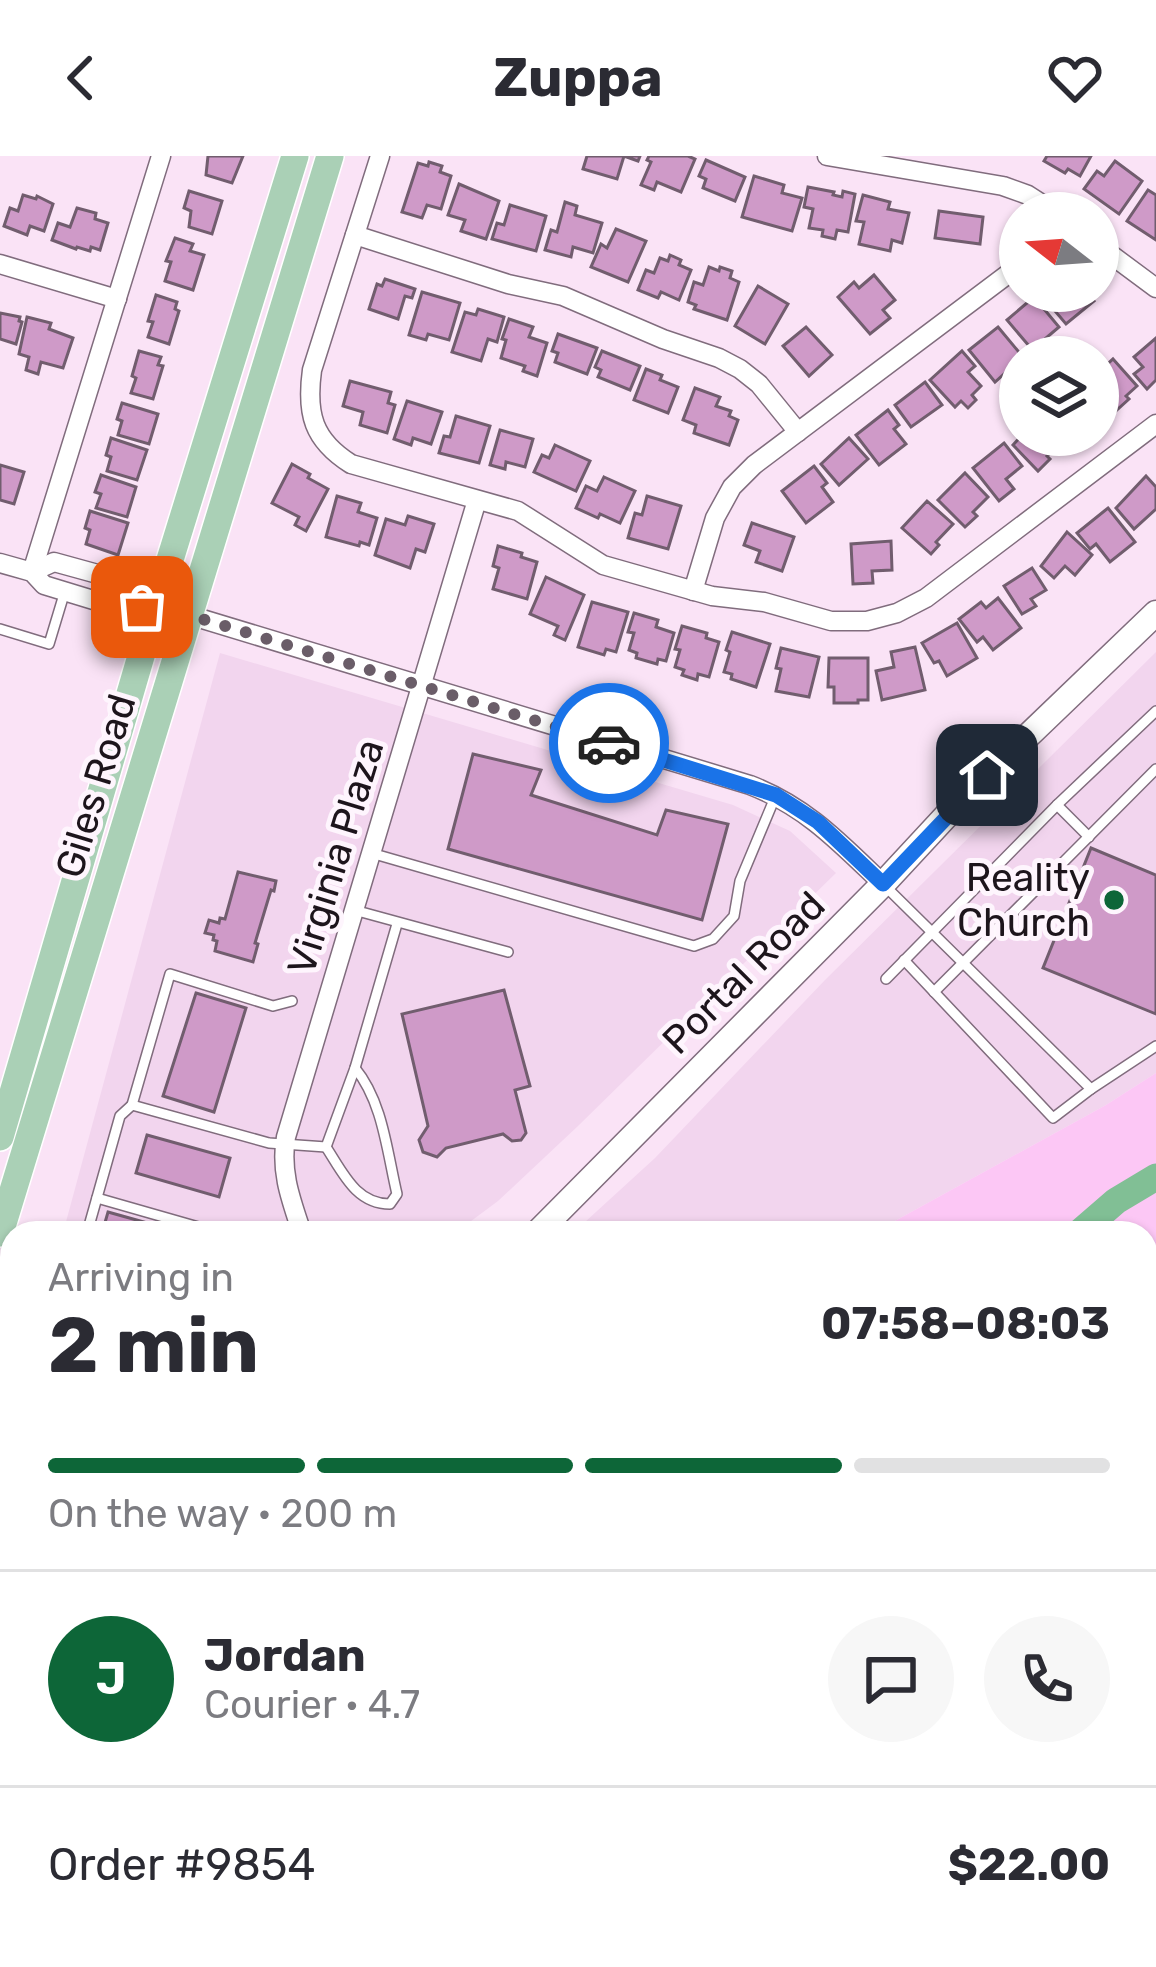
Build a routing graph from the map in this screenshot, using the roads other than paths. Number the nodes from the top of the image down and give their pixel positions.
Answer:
1 (161, 156) edge
2 (295, 156) edge
3 (330, 156) edge
4 (380, 156) edge
5 (827, 156) edge
6 (891, 161) edge
7 (1020, 192) edge
8 (355, 236) junction
9 (1119, 260) edge
10 (0, 264) edge
11 (999, 281) edge
12 (1156, 288) edge
13 (117, 299) junction
14 (1156, 424) edge
15 (798, 432) junction
16 (477, 500) junction
17 (0, 563) edge
18 (32, 572) junction
19 (65, 591) junction
20 (693, 592) junction
21 (156, 605) junction
22 (1156, 613) edge
23 (190, 615) junction
24 (0, 629) edge
25 (421, 686) junction
26 (1156, 711) edge
27 (1156, 769) edge
28 (776, 795) junction
29 (1057, 806) junction
30 (1089, 837) junction
31 (371, 853) junction
32 (883, 884) junction
33 (354, 910) junction
34 (397, 924) junction
35 (931, 931) junction
36 (508, 952) dead end
37 (904, 961) junction
38 (964, 963) junction
39 (886, 980) dead end
40 (934, 992) junction
41 (292, 1001) dead end
42 (1156, 1046) edge
43 (355, 1068) junction
44 (1091, 1088) junction
45 (132, 1105) junction
46 (0, 1137) edge
47 (285, 1146) junction
48 (326, 1147) junction
49 (97, 1198) junction
50 (4, 1221) edge
51 (90, 1221) edge
52 (169, 1221) edge
53 (298, 1221) edge
54 (549, 1221) edge

1 - 13 street
2 - 21 main road, Giles Road
3 - 23 main road, Giles Road
4 - 8 street
5 - 6 street
6 - 7 street
8 - 15 street
8 - 16 street
9 - 12 street
10 - 13 street
11 - 15 street
13 - 18 street
14 - 20 street
15 - 20 street
16 - 20 street
16 - 25 street, Virginia Plaza
17 - 18 street
18 - 19 street
18 - 21 street
19 - 21 street
19 - 24 lane
21 - 23 street
21 - 46 main road, Giles Road
22 - 32 main road, Portal Road
23 - 25 street
23 - 50 main road, Giles Road
25 - 28 street
25 - 31 street, Virginia Plaza
26 - 29 lane
27 - 30 lane
28 - 31 lane
28 - 32 street
29 - 30 lane
29 - 35 lane
30 - 38 lane
31 - 33 street, Virginia Plaza
32 - 35 lane
32 - 54 main road, Portal Road
33 - 34 lane
33 - 47 street, Virginia Plaza
34 - 36 lane
34 - 43 lane
35 - 37 lane
35 - 38 lane
37 - 39 lane
37 - 40 lane
38 - 40 lane
38 - 44 lane
40 - 44 lane
41 - 45 lane
42 - 44 lane
43 - 48 lane
43 - 48 lane
45 - 47 lane
45 - 49 lane
47 - 48 lane
47 - 53 street, Virginia Plaza
49 - 51 lane
49 - 52 lane

